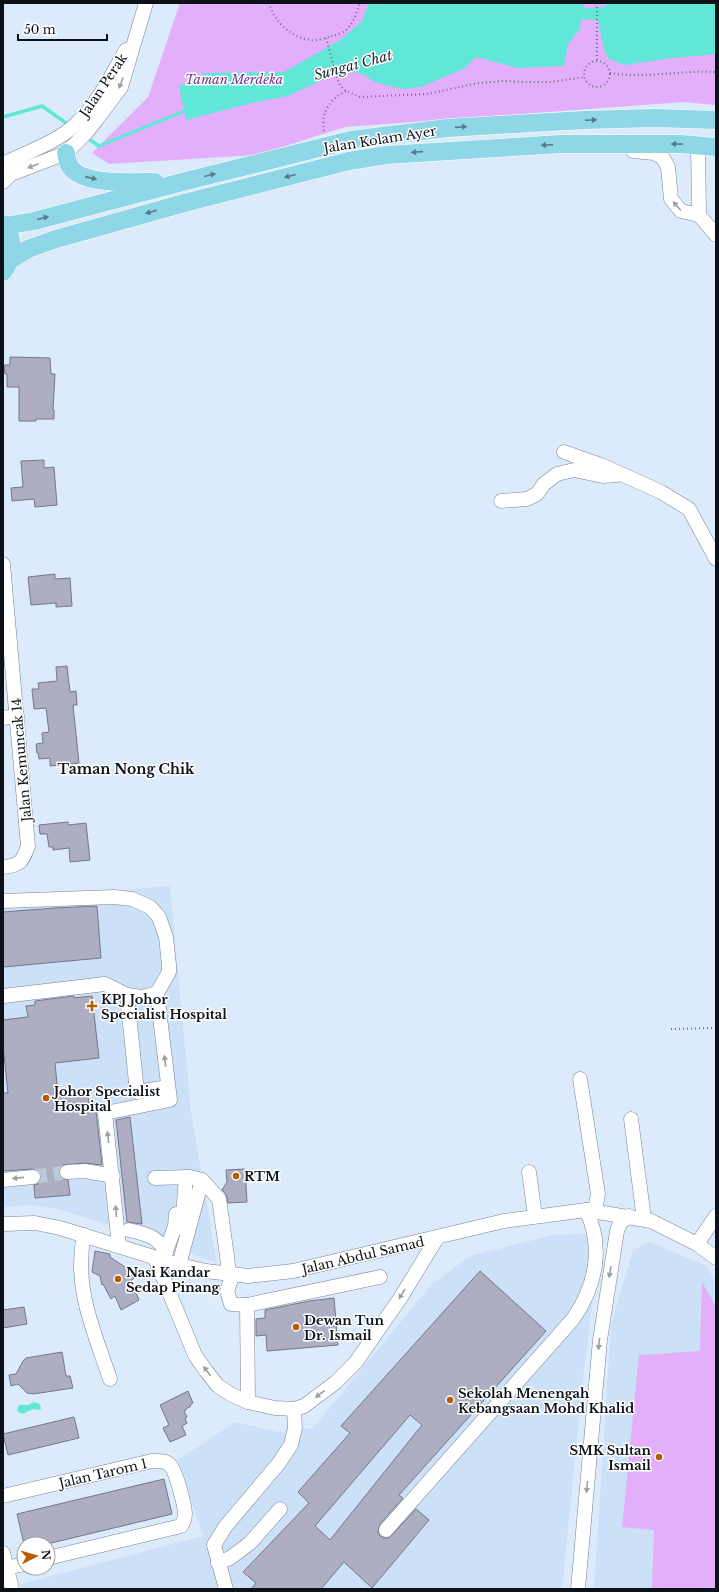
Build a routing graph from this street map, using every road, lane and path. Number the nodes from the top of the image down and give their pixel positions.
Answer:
1 (146, 3) edge
2 (269, 3) edge
3 (360, 3) edge
4 (597, 4) edge
5 (326, 38) junction
6 (597, 61) junction
7 (716, 72) edge
8 (610, 73) junction
9 (585, 77) junction
10 (346, 91) junction
11 (716, 120) edge
12 (323, 129) dead end
13 (596, 144) junction
14 (698, 145) junction
15 (65, 146) junction
16 (716, 148) edge
17 (3, 164) edge
18 (186, 181) junction
19 (3, 182) edge
20 (699, 215) junction
21 (4, 225) edge
22 (716, 235) edge
23 (6, 266) edge
24 (564, 452) dead end
25 (622, 474) junction
26 (501, 501) dead end
27 (716, 559) edge
28 (3, 564) edge
29 (4, 585) edge
30 (10, 717) edge
31 (3, 867) edge
32 (3, 901) edge
33 (158, 993) junction
34 (127, 995) junction
35 (3, 996) edge
36 (716, 1028) edge
37 (671, 1029) dead end
38 (580, 1078) dead end
39 (168, 1086) junction
40 (631, 1119) dead end
41 (68, 1172) tunnel mouth
42 (530, 1172) dead end
43 (113, 1176) junction
44 (33, 1177) tunnel mouth
45 (183, 1177) junction
46 (156, 1178) dead end
47 (3, 1180) edge
48 (202, 1180) junction
49 (591, 1211) junction
50 (535, 1216) junction
51 (629, 1216) junction
52 (644, 1219) junction
53 (715, 1221) edge
54 (3, 1224) edge
55 (129, 1230) dead end
56 (84, 1235) junction
57 (437, 1238) junction
58 (697, 1244) junction
59 (120, 1246) junction
60 (716, 1258) edge
61 (166, 1259) junction
62 (231, 1274) junction
63 (380, 1277) dead end
64 (247, 1305) junction
65 (110, 1379) dead end
66 (248, 1402) junction
67 (294, 1409) junction
68 (3, 1496) edge
69 (280, 1509) dead end
70 (386, 1530) dead end
71 (3, 1553) edge
72 (56, 1556) edge
73 (218, 1563) junction
74 (16, 1566) edge
75 (7, 1568) junction
76 (12, 1589) edge
77 (226, 1589) edge
78 (578, 1589) edge

1 - 15 street, Jalan Perak
2 - 5 path
3 - 5 path
4 - 6 path
5 - 10 path
6 - 8 path
6 - 9 path
7 - 8 path
8 - 9 path
9 - 10 path
10 - 12 path
18 -> 11 main road, Jalan Kolam Ayer
14 -> 13 main road, Jalan Kolam Ayer
20 -> 13 street
13 -> 23 main road, Jalan Kolam Ayer
14 - 16 main road, Jalan Kolam Ayer
14 - 20 street
15 - 17 street, Jalan Perak
15 -> 18 main road
15 -> 19 street, Jalan Perak
21 -> 18 main road, Jalan Kolam Ayer
20 - 22 street
21 - 23 main road
24 - 25 street
25 - 26 street
25 - 27 street
28 - 29 street, Jalan Kemuncak 14
29 - 30 street, Jalan Kemuncak 14
30 - 31 street, Jalan Kemuncak 14
32 - 33 street
33 - 34 street
39 -> 33 street
34 - 35 street
34 - 39 street
36 - 37 path
38 - 49 street
43 -> 39 street
40 - 52 street
41 - 43 street
42 - 50 street
59 -> 43 street
44 -> 47 street
45 - 46 street
45 - 48 street
45 - 61 street
48 - 61 street
48 - 62 street
49 - 50 street, Jalan Abdul Samad
49 - 51 street, Jalan Abdul Samad
49 - 70 street
50 - 57 street, Jalan Abdul Samad
51 - 52 street, Jalan Abdul Samad
51 -> 78 street
52 - 58 street, Jalan Abdul Samad
53 - 58 street
54 - 56 street, Jalan Abdul Samad
55 - 61 street
56 - 59 street, Jalan Abdul Samad
56 - 65 street
57 - 62 street, Jalan Abdul Samad
57 -> 67 street
58 - 60 street, Jalan Abdul Samad
59 - 61 street, Jalan Abdul Samad
61 - 62 street, Jalan Abdul Samad
66 -> 61 street
62 - 64 street
63 - 64 street
64 - 66 street
66 - 67 street
67 - 73 street
68 - 72 street, Jalan Tarom 1
69 - 73 street
71 - 75 street
73 - 77 street
74 - 75 street
75 - 76 street

